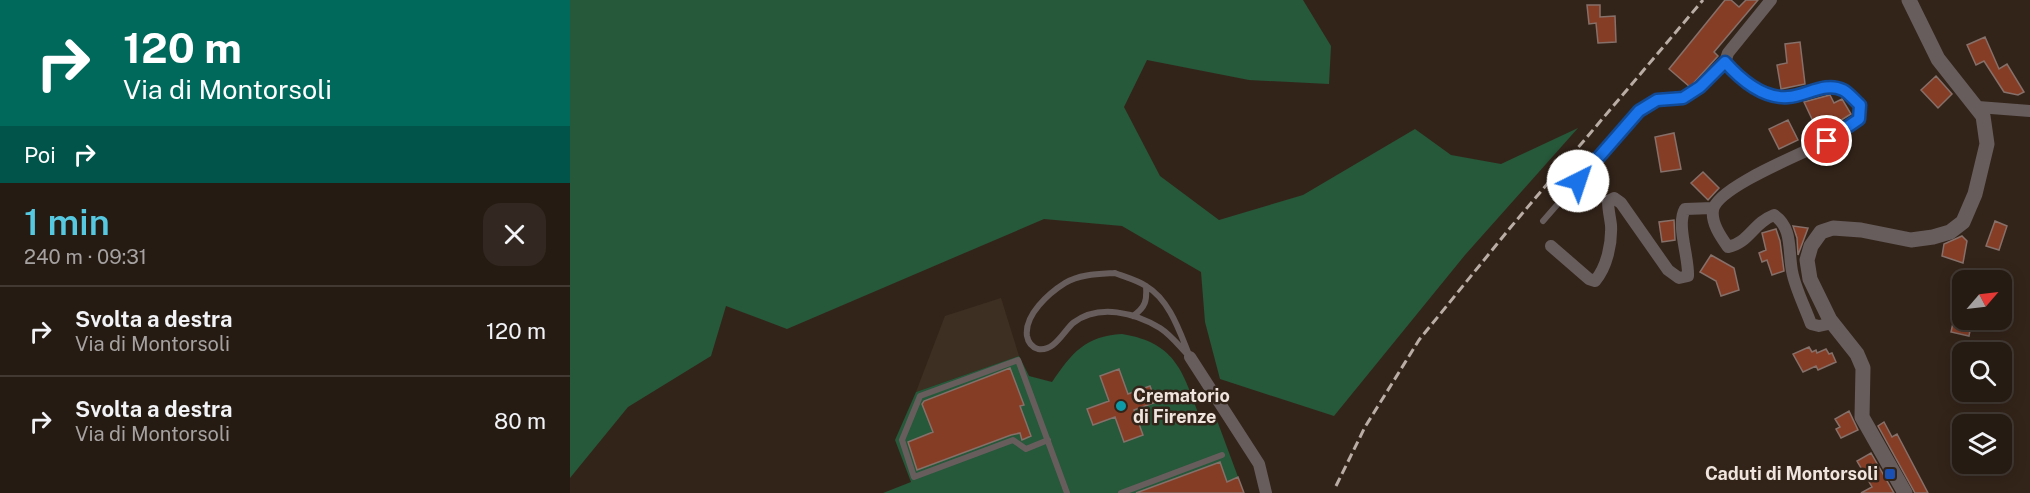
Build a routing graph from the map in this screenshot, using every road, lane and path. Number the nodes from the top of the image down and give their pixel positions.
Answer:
1 (1772, 0) edge
2 (1908, 0) edge
3 (1725, 62) junction
4 (1978, 107) junction
5 (2030, 111) edge
6 (1713, 208) junction
7 (1542, 221) dead end
8 (1551, 246) dead end
9 (1146, 286) junction
10 (1133, 316) junction
11 (1833, 323) junction
12 (1190, 357) junction
13 (1048, 440) junction
14 (1222, 455) dead end
15 (1067, 493) edge
16 (1121, 493) edge
17 (1266, 493) edge
18 (1905, 493) edge

1 - 3 street
2 - 4 street
3 - 6 street
3 - 7 lane
4 - 5 street
4 - 11 street
6 - 8 street
6 - 11 street
9 - 10 lane
9 - 10 lane
9 - 12 lane
10 - 12 lane
11 - 18 street
12 - 17 street
13 - 13 lane
13 - 15 lane
14 - 16 lane

